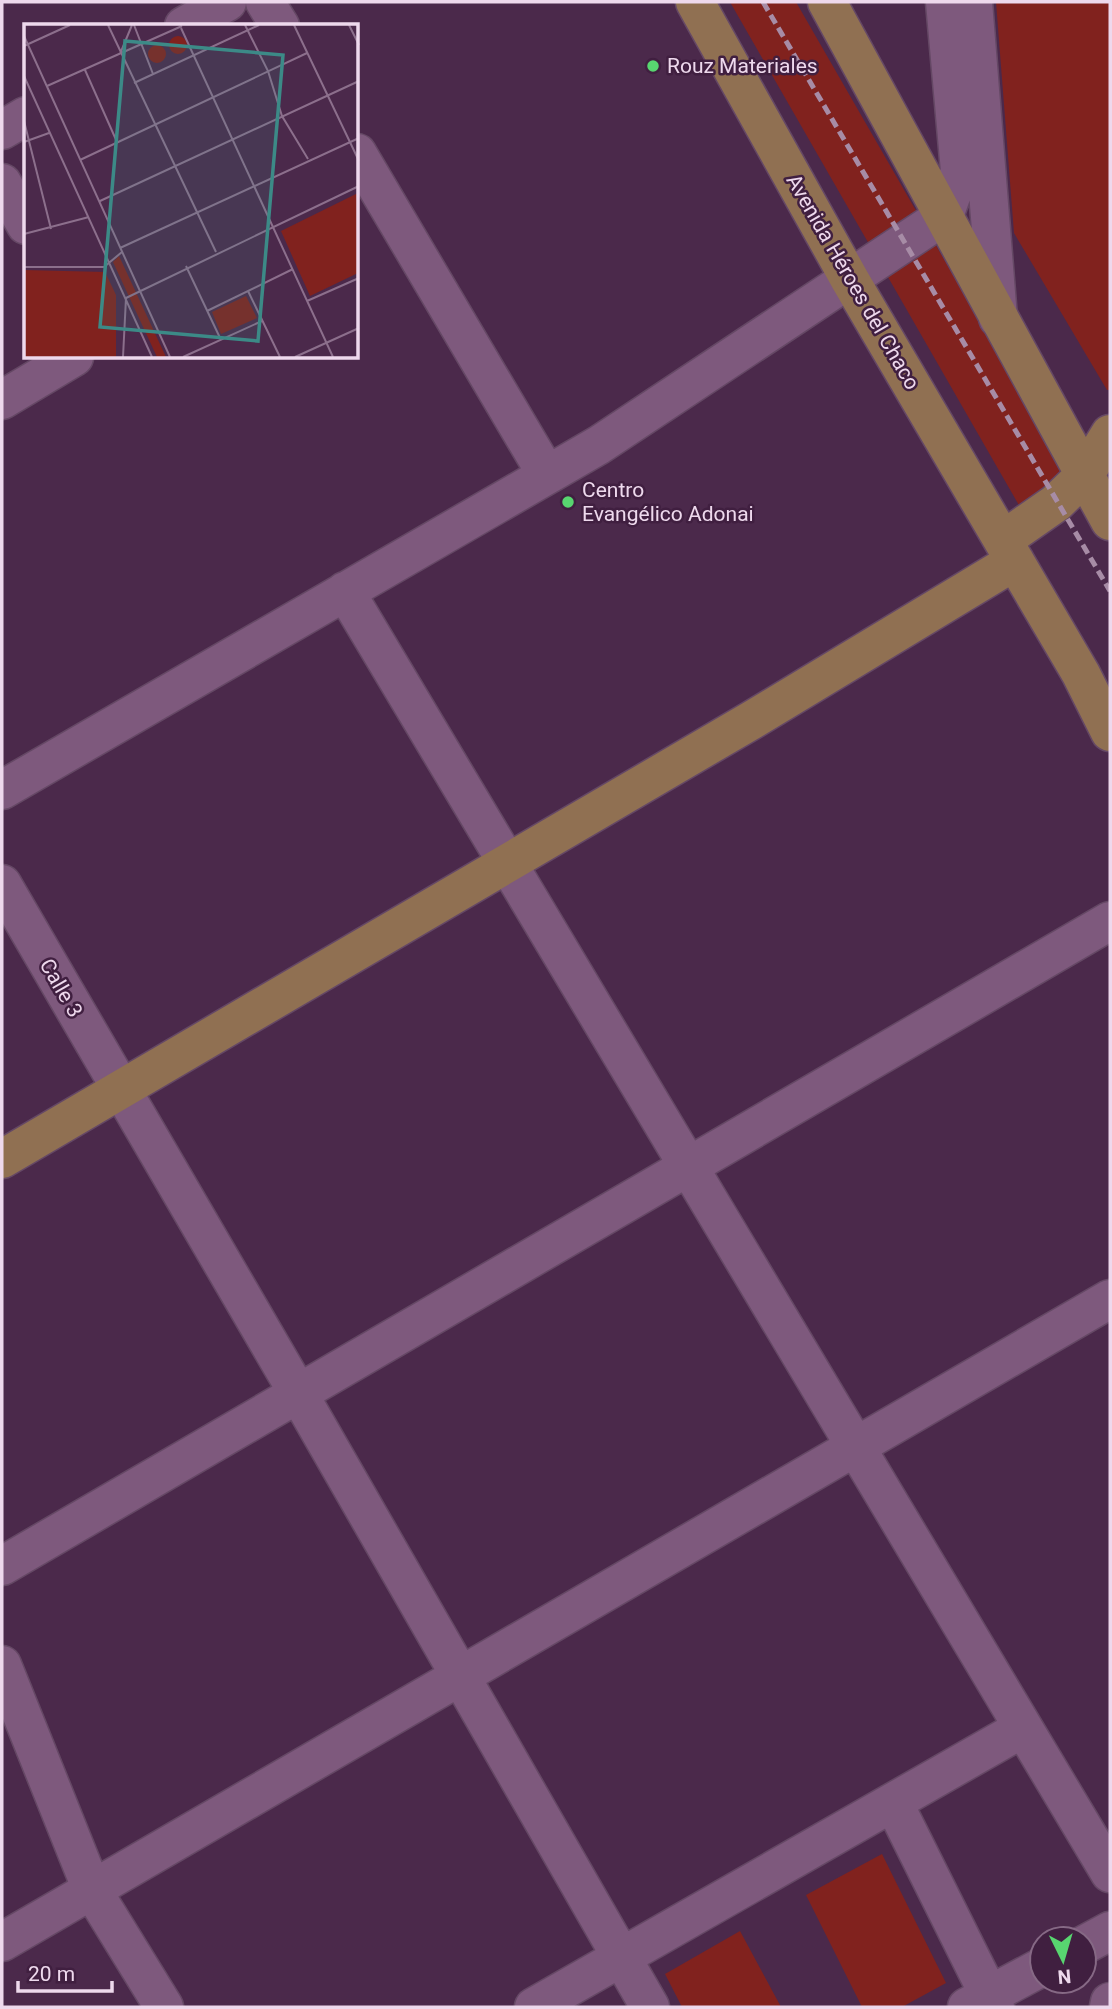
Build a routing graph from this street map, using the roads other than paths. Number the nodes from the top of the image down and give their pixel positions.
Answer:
1 (227, 2) edge
2 (265, 2) edge
3 (695, 2) edge
4 (827, 2) edge
5 (945, 2) edge
6 (973, 2) edge
7 (188, 24) edge
8 (279, 24) edge
9 (24, 117) edge
10 (2, 130) edge
11 (362, 171) edge
12 (2, 183) edge
13 (944, 216) junction
14 (24, 222) edge
15 (850, 280) junction
16 (998, 318) junction
17 (71, 359) edge
18 (2, 400) edge
19 (1110, 434) edge
20 (547, 475) junction
21 (1084, 476) junction
22 (1110, 521) edge
23 (1009, 550) junction
24 (345, 591) junction
25 (1110, 732) edge
26 (2, 790) edge
27 (507, 862) junction
28 (2, 884) edge
29 (1110, 921) edge
30 (120, 1091) junction
31 (2, 1159) edge
32 (686, 1166) junction
33 (1108, 1306) edge
34 (298, 1392) junction
35 (855, 1448) junction
36 (2, 1566) edge
37 (2, 1665) edge
38 (461, 1677) junction
39 (1023, 1728) junction
40 (893, 1802) junction
41 (1110, 1872) edge
42 (92, 1889) junction
43 (2, 1942) edge
44 (621, 1957) junction
45 (1028, 1976) edge
46 (1110, 2002) edge
47 (983, 2003) edge
48 (164, 2007) edge
49 (534, 2007) edge
50 (650, 2007) edge
51 (1109, 2007) edge

1 - 7 street
2 - 8 street
3 - 15 main road, Avenida Héroes del Chaco
4 - 13 main road
5 - 13 street
6 - 16 street
9 - 10 street
11 - 20 street
12 - 14 street
13 - 15 street
13 - 16 main road
15 - 20 street
15 - 23 main road, Avenida Héroes del Chaco
16 - 21 main road
17 - 18 street
19 - 21 main road
20 - 24 street
21 - 22 main road
21 - 23 main road
23 - 25 main road, Avenida Héroes del Chaco
23 - 27 main road
24 - 26 street
24 - 27 street
27 - 30 main road
27 - 32 street
28 - 30 street, Calle 3
29 - 32 street
30 - 31 main road
30 - 34 street, Calle 3
32 - 34 street
32 - 35 street
33 - 35 street
34 - 36 street
34 - 38 street, Calle 3
35 - 38 street
35 - 39 street
37 - 42 street
38 - 42 street
38 - 44 street, Calle 3
39 - 40 street
39 - 41 street
40 - 44 street
40 - 47 street
42 - 43 street
42 - 48 street
44 - 49 street
44 - 50 street, Calle 3
45 - 47 street
46 - 51 street

